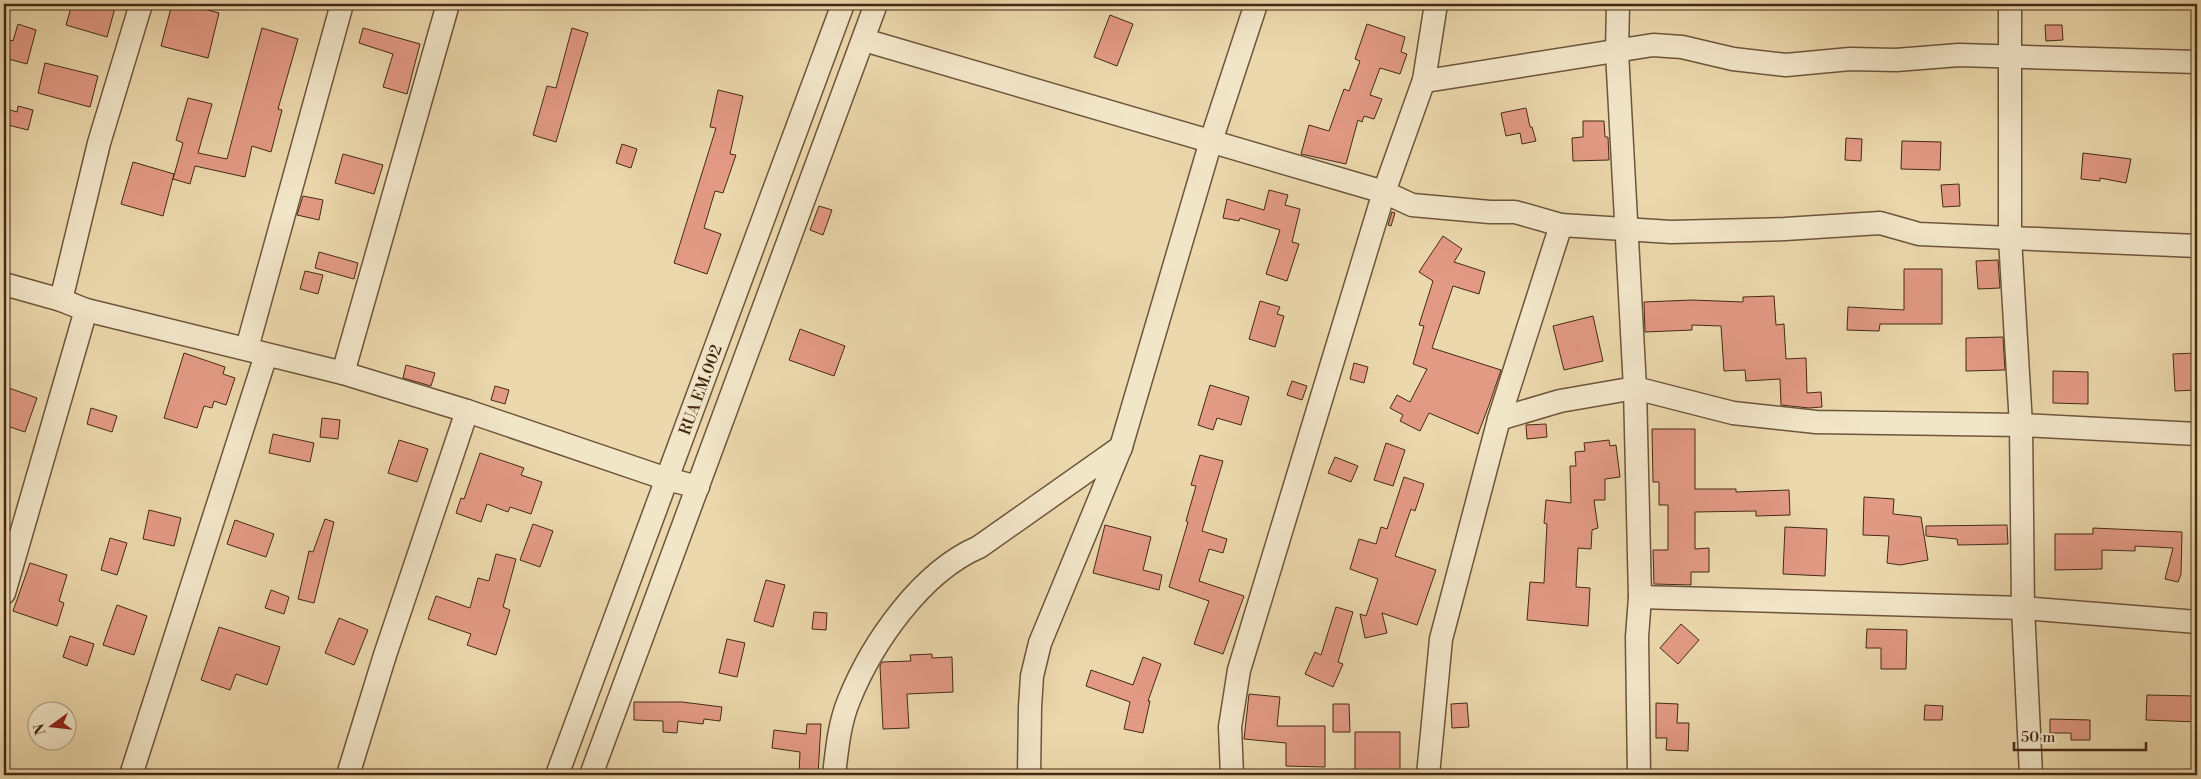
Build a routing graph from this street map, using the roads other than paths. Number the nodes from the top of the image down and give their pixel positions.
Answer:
1 (141, 4) edge
2 (342, 4) edge
3 (448, 4) edge
4 (843, 4) edge
5 (876, 4) edge
6 (1256, 4) edge
7 (1436, 4) edge
8 (1618, 4) edge
9 (2010, 4) edge
10 (864, 40) junction
11 (1617, 52) junction
12 (2011, 56) junction
13 (2197, 62) edge
14 (1424, 80) junction
15 (1210, 141) junction
16 (1384, 192) junction
17 (1561, 225) junction
18 (1627, 229) junction
19 (2010, 238) junction
20 (2197, 246) edge
21 (4, 284) edge
22 (61, 300) junction
23 (86, 310) junction
24 (256, 352) junction
25 (343, 373) junction
26 (1635, 388) junction
27 (467, 411) junction
28 (1499, 419) junction
29 (2021, 425) junction
30 (2197, 434) edge
31 (1121, 447) junction
32 (667, 479) junction
33 (698, 487) junction
34 (4, 593) edge
35 (1640, 597) junction
36 (2023, 608) junction
37 (2197, 622) edge
38 (131, 775) edge
39 (348, 775) edge
40 (557, 775) edge
41 (592, 775) edge
42 (834, 775) edge
43 (1030, 775) edge
44 (1232, 775) edge
45 (1428, 775) edge
46 (1639, 775) edge
47 (2031, 775) edge

1 - 22 street
2 - 24 street
3 - 25 street
4 - 32 street, RUA EM.002
5 - 10 street, RUA EM.002
6 - 15 street
7 - 14 street
8 - 11 street
9 - 12 street
10 - 15 street
10 - 33 street, RUA EM.002
11 - 12 street
11 - 14 street
11 - 18 street
12 - 13 street
12 - 19 street
14 - 16 street
15 - 16 street
15 - 31 street
16 - 17 street
16 - 44 street
17 - 18 street
17 - 28 street
18 - 19 street
18 - 26 street
19 - 20 street
19 - 29 street
21 - 22 street
22 - 23 street
23 - 24 street
23 - 34 street
24 - 25 street
24 - 38 street
25 - 27 street
26 - 28 street
26 - 29 street
26 - 35 street
27 - 32 street
27 - 39 street
28 - 45 street
29 - 30 street
29 - 36 street
31 - 42 street
31 - 43 street
32 - 33 street
32 - 40 street, RUA EM.002
33 - 41 street, RUA EM.002
35 - 36 street
35 - 46 street
36 - 37 street
36 - 47 street

